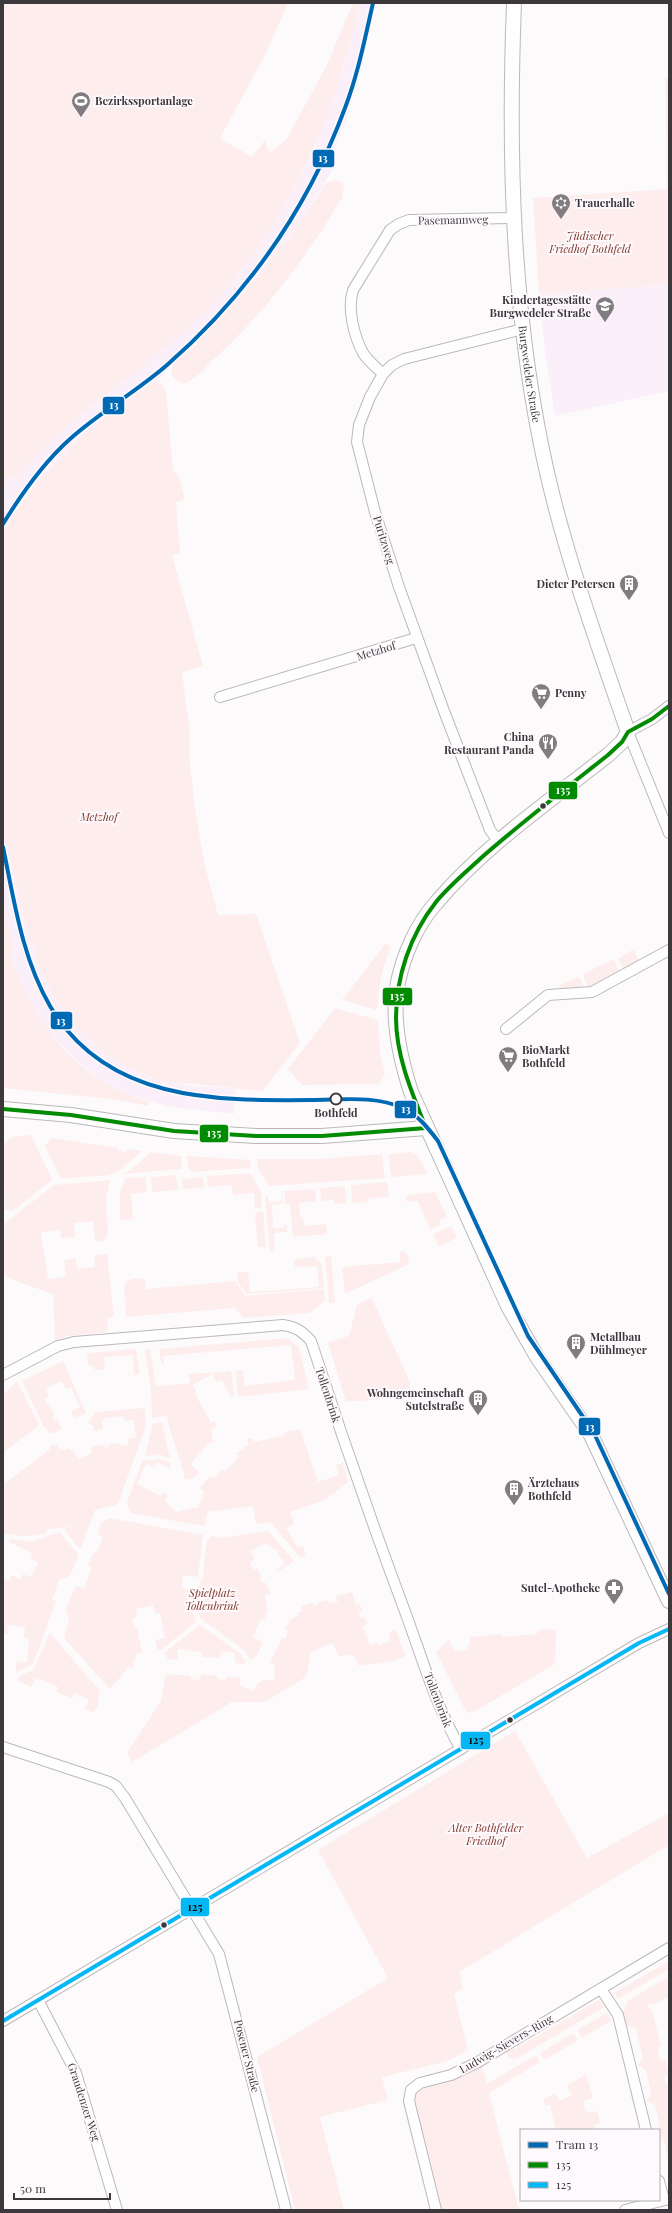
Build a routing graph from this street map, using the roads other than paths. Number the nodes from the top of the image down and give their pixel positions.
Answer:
1 (514, 3) edge
2 (515, 218) junction
3 (523, 329) junction
4 (383, 374) junction
5 (416, 638) junction
6 (220, 697) dead end
7 (669, 706) edge
8 (628, 732) junction
9 (669, 833) edge
10 (500, 842) junction
11 (669, 950) edge
12 (506, 1029) dead end
13 (3, 1109) edge
14 (426, 1128) junction
15 (3, 1375) edge
16 (669, 1601) edge
17 (669, 1629) edge
18 (3, 1747) edge
19 (461, 1749) junction
20 (192, 1909) junction
21 (669, 1948) edge
22 (601, 1989) junction
23 (38, 2000) junction
24 (3, 2021) edge
25 (646, 2129) edge
26 (660, 2184) edge
27 (666, 2200) edge
28 (117, 2210) edge
29 (286, 2210) edge
30 (436, 2210) edge
31 (625, 2210) edge

1 - 2 main road, Burgwedeler Straße
2 - 3 main road, Burgwedeler Straße
2 - 4 street, Pasemannweg
3 - 4 street, Puritzweg
3 - 8 main road, Burgwedeler Straße
4 - 5 street, Puritzweg
5 - 6 street, Metzhof
5 - 10 street, Puritzweg
7 - 8 street
8 - 9 street
8 - 10 main road
10 - 14 main road
11 - 12 street
13 - 14 main road
14 - 16 main road
15 - 19 street, Tollenbrink
17 - 19 street
18 - 20 street
19 - 20 street
20 - 23 street
20 - 29 street, Posener Straße
21 - 22 street, Ludwig-Sievers-Ring
22 - 25 street
22 - 30 street, Ludwig-Sievers-Ring
23 - 24 street
23 - 28 street, Graudenzer Weg
26 - 27 street
27 - 31 street

